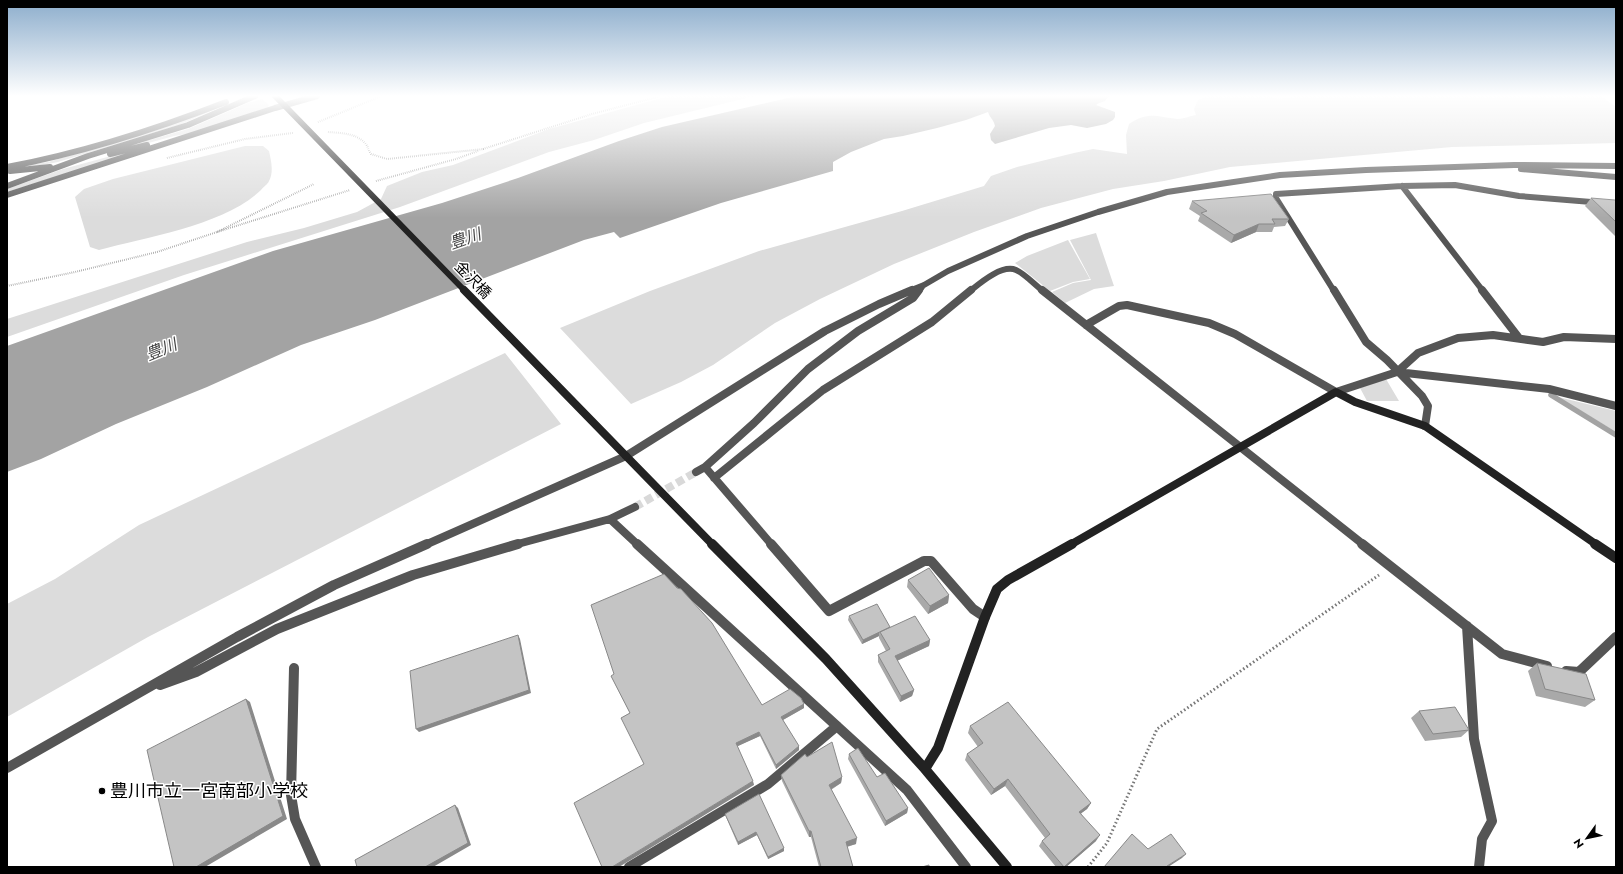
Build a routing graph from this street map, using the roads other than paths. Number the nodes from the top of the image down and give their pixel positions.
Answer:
1 (128, 137) edge
2 (150, 137) edge
3 (189, 137) edge
4 (315, 137) edge
5 (179, 140) junction
6 (67, 164) junction
7 (1514, 165) junction
8 (1616, 166) edge
9 (7, 167) edge
10 (7, 172) edge
11 (1616, 177) edge
12 (7, 186) edge
13 (1402, 186) junction
14 (7, 195) edge
15 (1616, 204) edge
16 (924, 285) junction
17 (1086, 325) junction
18 (1518, 338) junction
19 (1616, 339) edge
20 (1397, 372) junction
21 (1336, 392) junction
22 (1616, 406) edge
23 (1425, 426) junction
24 (1241, 448) junction
25 (626, 456) junction
26 (705, 467) junction
27 (696, 472) tunnel mouth
28 (714, 478) junction
29 (635, 507) tunnel mouth
30 (610, 519) junction
31 (1616, 558) edge
32 (985, 617) junction
33 (1467, 626) junction
34 (1616, 638) edge
35 (294, 668) dead end
36 (138, 693) junction
37 (837, 726) junction
38 (7, 768) edge
39 (925, 769) junction
40 (1003, 866) edge
41 (316, 867) edge
42 (629, 867) edge
43 (966, 867) edge
44 (1479, 867) edge

1 - 9 street
2 - 6 street
3 - 5 street
4 - 25 main road, 金沢橋, bridge
5 - 6 street
5 - 14 street
6 - 10 street
6 - 12 street
7 - 8 street
7 - 11 street
7 - 16 street
13 - 15 street
13 - 18 street
13 - 20 street
16 - 25 street
16 - 26 street
17 - 21 street
17 - 24 street
17 - 28 street
18 - 19 street
18 - 20 street
20 - 21 street
20 - 22 street
20 - 23 street
21 - 23 main road
21 - 24 main road
23 - 31 main road
24 - 32 main road
24 - 33 street
25 - 36 street
25 - 39 main road, 金沢橋
26 - 27 street
26 - 28 street
28 - 32 street
29 - 30 street
30 - 36 street
30 - 37 street
32 - 39 main road
33 - 34 street
33 - 44 street
35 - 41 street
36 - 38 street
37 - 42 street
37 - 43 street
39 - 40 main road, 金沢橋

